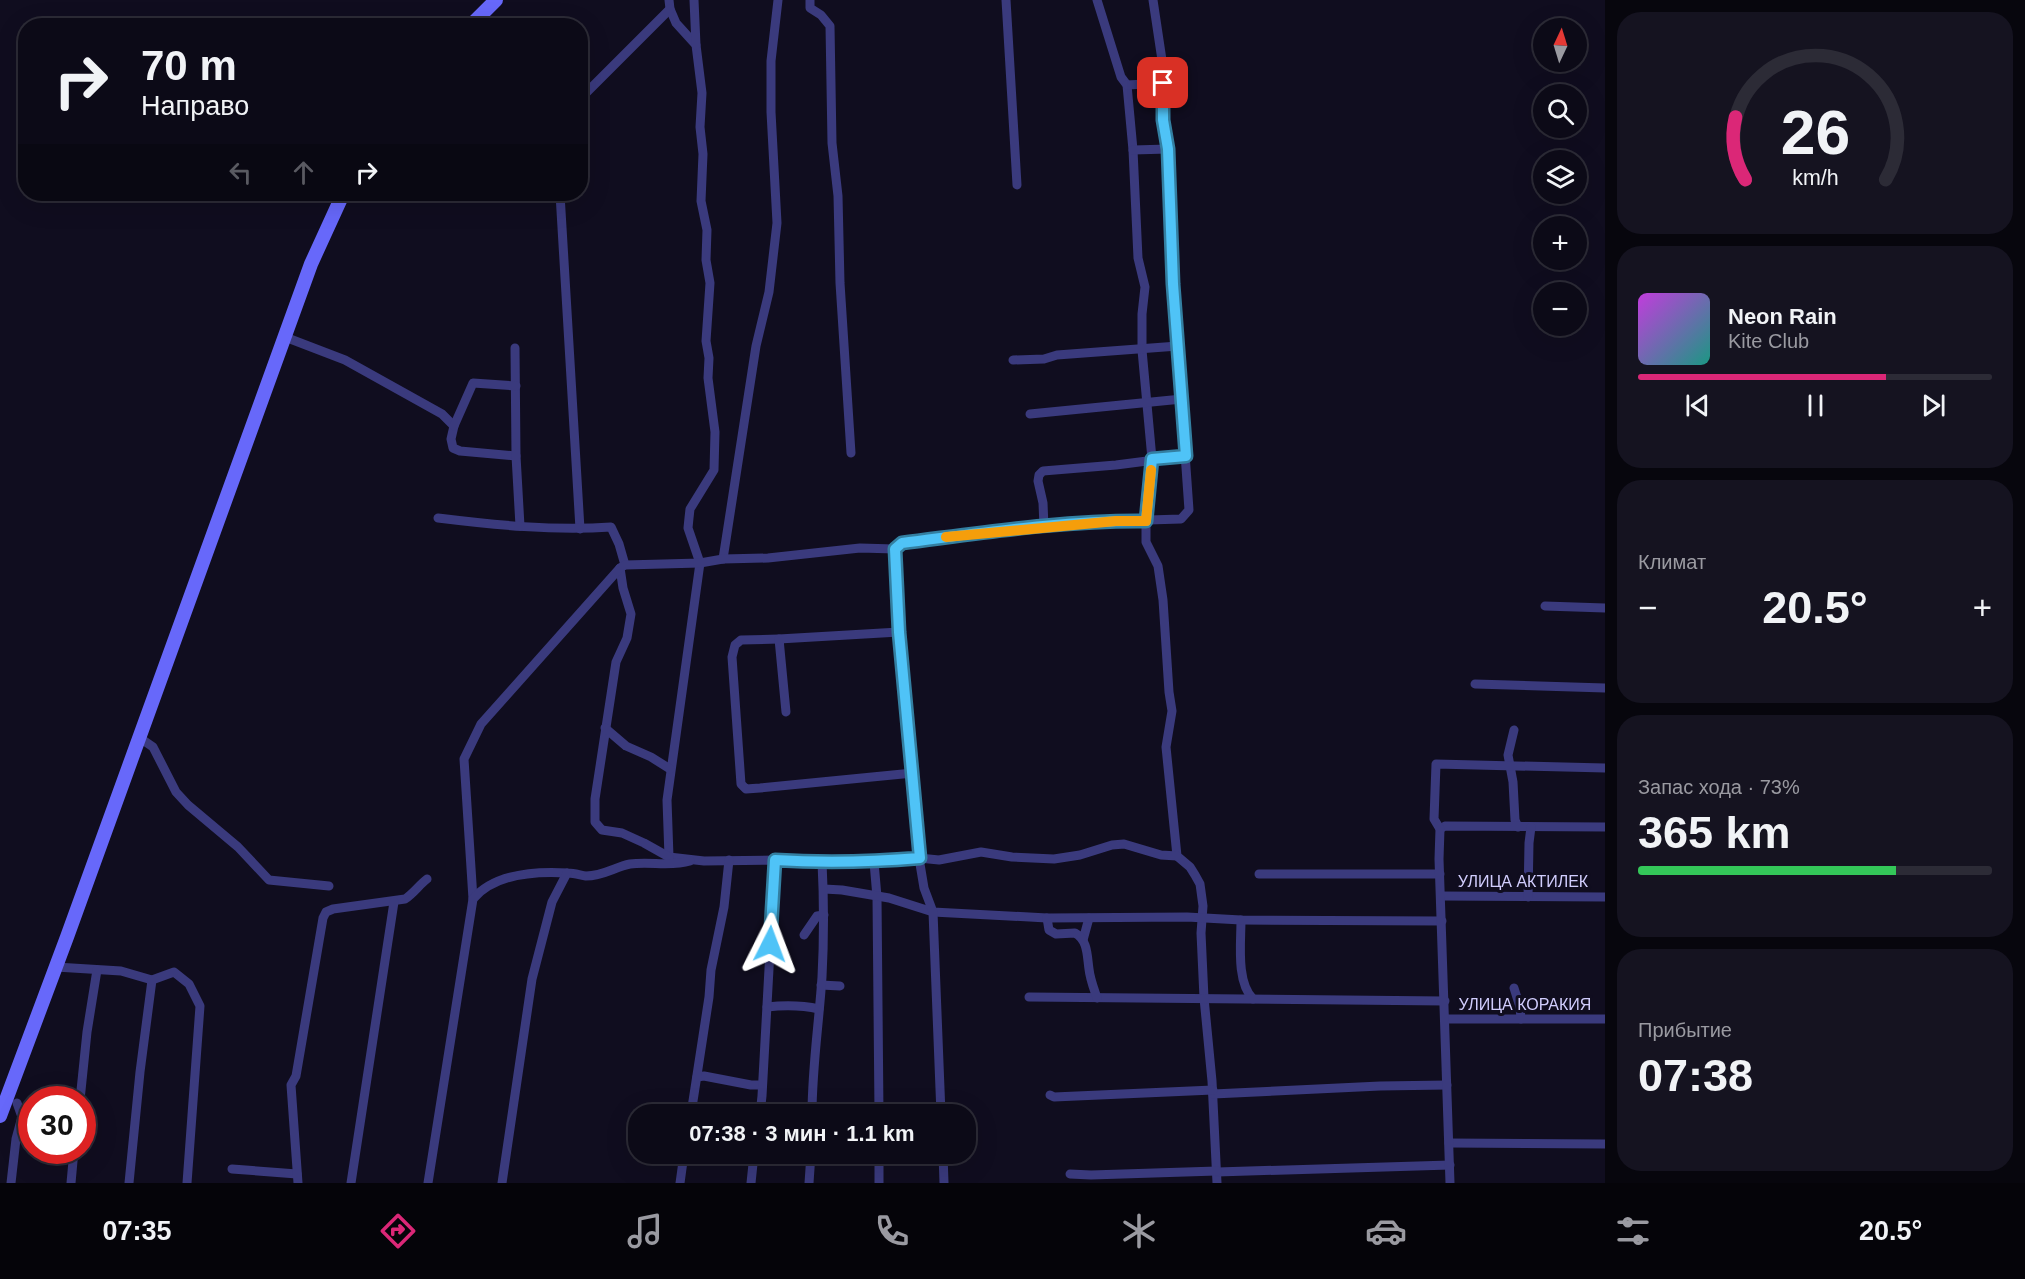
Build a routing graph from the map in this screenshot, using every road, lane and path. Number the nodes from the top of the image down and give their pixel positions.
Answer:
1 (496, 0) edge
2 (694, 0) edge
3 (778, 0) edge
4 (810, 0) edge
5 (1006, 0) edge
6 (1097, 0) edge
7 (1153, 0) edge
8 (669, 4) edge
9 (478, 18) edge
10 (696, 45) junction
11 (1163, 83) junction
12 (1128, 85) junction
13 (588, 90) edge
14 (1168, 149) junction
15 (1133, 150) junction
16 (1017, 185) dead end
17 (340, 201) edge
18 (560, 201) edge
19 (285, 337) junction
20 (1178, 346) junction
21 (515, 348) dead end
22 (1142, 350) junction
23 (1013, 360) dead end
24 (516, 386) junction
25 (1182, 399) junction
26 (1147, 402) junction
27 (1030, 414) dead end
28 (454, 426) junction
29 (851, 453) dead end
30 (516, 456) junction
31 (1186, 456) junction
32 (1152, 459) junction
33 (438, 518) dead end
34 (1146, 521) junction
35 (520, 526) junction
36 (1044, 527) junction
37 (580, 529) junction
38 (895, 549) junction
39 (723, 560) junction
40 (700, 563) junction
41 (623, 567) junction
42 (1545, 606) dead end
43 (1605, 608) edge
44 (899, 632) junction
45 (779, 639) junction
46 (1475, 684) dead end
47 (1605, 688) edge
48 (786, 712) dead end
49 (605, 728) junction
50 (1514, 730) dead end
51 (140, 738) junction
52 (1509, 767) junction
53 (1605, 768) edge
54 (670, 769) junction
55 (913, 774) junction
56 (1518, 827) junction
57 (1531, 827) junction
58 (1605, 827) edge
59 (1440, 829) junction
60 (1177, 856) junction
61 (669, 857) junction
62 (920, 858) junction
63 (695, 860) junction
64 (729, 860) junction
65 (775, 860) junction
66 (822, 862) junction
67 (874, 862) junction
68 (567, 873) junction
69 (1259, 874) dead end
70 (1440, 874) junction
71 (427, 879) dead end
72 (329, 886) dead end
73 (824, 889) junction
74 (1441, 896) junction
75 (878, 897) junction
76 (1528, 897) junction
77 (1605, 897) edge
78 (473, 899) junction
79 (394, 902) junction
80 (933, 912) junction
81 (824, 915) junction
82 (1047, 918) junction
83 (1089, 918) junction
84 (1202, 918) junction
85 (1241, 920) junction
86 (1442, 921) junction
87 (804, 935) dead end
88 (1083, 940) junction
89 (56, 967) junction
90 (97, 970) junction
91 (152, 980) junction
92 (821, 985) junction
93 (840, 986) dead end
94 (1514, 988) dead end
95 (1029, 998) dead end
96 (1097, 998) junction
97 (1204, 998) junction
98 (1253, 999) junction
99 (1445, 1000) junction
100 (767, 1007) junction
101 (819, 1009) junction
102 (1445, 1019) junction
103 (1521, 1019) junction
104 (1605, 1019) edge
105 (697, 1077) junction
106 (762, 1085) junction
107 (1447, 1085) junction
108 (81, 1086) edge
109 (5, 1087) edge
110 (1213, 1092) junction
111 (1050, 1095) dead end
112 (17, 1103) dead end
113 (693, 1104) edge
114 (761, 1104) edge
115 (812, 1104) edge
116 (879, 1104) edge
117 (941, 1104) edge
118 (0, 1116) edge
119 (1449, 1143) junction
120 (1605, 1144) edge
121 (73, 1164) edge
122 (683, 1164) edge
123 (753, 1164) edge
124 (811, 1164) edge
125 (879, 1164) edge
126 (943, 1164) edge
127 (1450, 1165) junction
128 (232, 1169) dead end
129 (1217, 1172) junction
130 (1070, 1174) dead end
131 (297, 1178) edge
132 (11, 1183) edge
133 (71, 1183) edge
134 (129, 1183) edge
135 (187, 1183) edge
136 (351, 1183) edge
137 (428, 1183) edge
138 (502, 1183) edge
139 (680, 1183) edge
140 (751, 1183) edge
141 (809, 1183) edge
142 (879, 1183) edge
143 (944, 1183) edge
144 (1217, 1183) edge
145 (1450, 1183) edge

1 - 9 main road
2 - 10 street
3 - 39 street
4 - 29 street
5 - 16 street
6 - 12 street
7 - 11 street
8 - 10 street
8 - 13 street
10 - 40 street
11 - 12 street
11 - 14 street
12 - 15 street
14 - 15 street
14 - 20 street
15 - 22 street
17 - 19 main road
18 - 37 street
19 - 28 street
19 - 51 main road
20 - 22 street
20 - 25 street
21 - 24 street
22 - 23 street
22 - 26 street
24 - 28 street
24 - 30 street
25 - 26 street
25 - 31 street
26 - 27 street
26 - 32 street
28 - 30 street
30 - 35 street
31 - 32 street
31 - 34 street
32 - 34 street
32 - 36 street
33 - 35 street
34 - 36 street
34 - 60 street
35 - 37 street
36 - 38 street
37 - 41 street
38 - 39 street
38 - 44 street
39 - 40 street
40 - 41 street
40 - 54 street
41 - 49 street
41 - 78 street
42 - 43 street
44 - 45 street
44 - 55 street
45 - 48 street
45 - 55 street
46 - 47 street
49 - 54 street
49 - 61 street
50 - 52 street
51 - 72 street
51 - 89 main road
52 - 53 street
52 - 56 street
52 - 59 street
54 - 61 street
55 - 62 street
56 - 57 street
56 - 59 street
57 - 58 street
57 - 76 street
59 - 70 street
60 - 62 street
60 - 84 street
61 - 63 street
62 - 67 street
62 - 80 street
63 - 64 street
63 - 68 street
64 - 65 street
64 - 105 street
65 - 66 street
65 - 100 street
66 - 67 street
66 - 73 street
67 - 75 street
68 - 78 street
68 - 138 street
69 - 70 street
70 - 74 street
71 - 79 street
73 - 75 street
73 - 81 street
74 - 76 street, УЛИЦА АКТИЛЕК
74 - 86 street
75 - 80 street
75 - 116 street
76 - 77 street, УЛИЦА АКТИЛЕК
78 - 137 street
79 - 131 street
79 - 136 street
80 - 82 street
80 - 117 street
81 - 87 street
81 - 92 street
82 - 83 street
82 - 88 street
83 - 84 street
83 - 88 street
84 - 85 street
84 - 97 street
85 - 86 street
85 - 98 street
86 - 99 street
88 - 96 street
89 - 90 street
89 - 109 main road
90 - 91 street
90 - 108 street
91 - 134 street
91 - 135 street
92 - 93 street
92 - 101 street
94 - 103 street
95 - 96 street
96 - 97 street
97 - 98 street
97 - 110 street
98 - 99 street
99 - 102 street
100 - 101 street
100 - 106 street
101 - 115 street
102 - 103 street, УЛИЦА КОРАКИЯ
102 - 107 street
103 - 104 street, УЛИЦА КОРАКИЯ
105 - 106 street
105 - 113 street
106 - 114 street
107 - 110 street
107 - 119 street
109 - 118 main road
110 - 111 street
110 - 129 street
112 - 132 street
119 - 120 street
119 - 127 street
121 - 133 street
122 - 139 street
123 - 140 street
124 - 141 street
125 - 142 street
126 - 143 street
127 - 129 street
127 - 145 street
128 - 131 street
129 - 130 street
129 - 144 street

